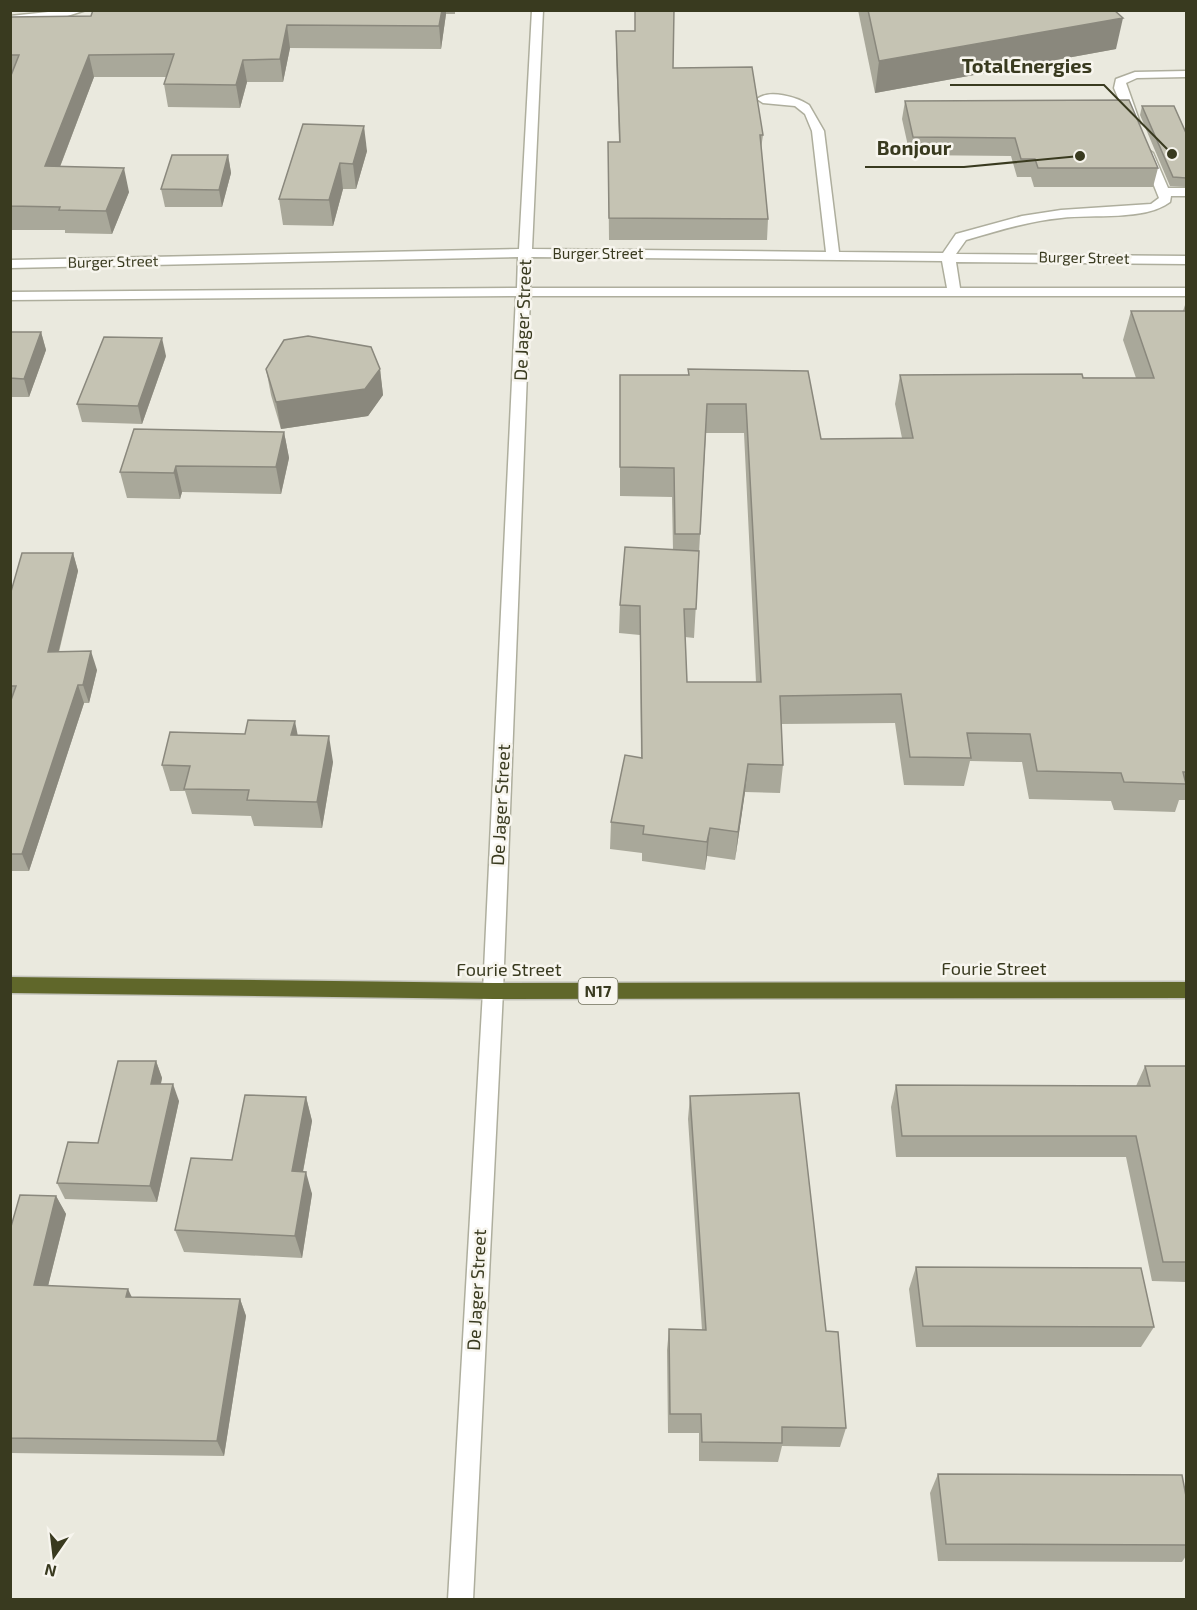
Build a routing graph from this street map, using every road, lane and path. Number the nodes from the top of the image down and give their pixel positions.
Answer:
1 (81, 10) edge
2 (538, 10) edge
3 (10, 19) edge
4 (1186, 74) edge
5 (763, 99) dead end
6 (1164, 192) junction
7 (1186, 192) edge
8 (525, 253) junction
9 (833, 255) junction
10 (948, 256) junction
11 (1186, 260) edge
12 (10, 264) edge
13 (525, 292) junction
14 (954, 292) junction
15 (1186, 292) edge
16 (10, 296) edge
17 (10, 985) edge
18 (1186, 990) edge
19 (493, 991) junction
20 (460, 1599) edge

1 - 3 street
2 - 8 street, De Jager Street
4 - 6 street
5 - 9 street
6 - 7 street
6 - 10 street
8 - 9 street, Burger Street
8 - 12 street, Burger Street
8 - 13 street, De Jager Street
9 - 10 street, Burger Street
10 - 11 street, Burger Street
10 - 14 street
13 - 14 street, Burger Street
13 - 16 street, Burger Street
13 - 19 street, De Jager Street
14 - 15 street, Burger Street
17 - 19 highway, Fourie Street / N17
18 - 19 highway, Fourie Street / N17
19 - 20 street, De Jager Street

